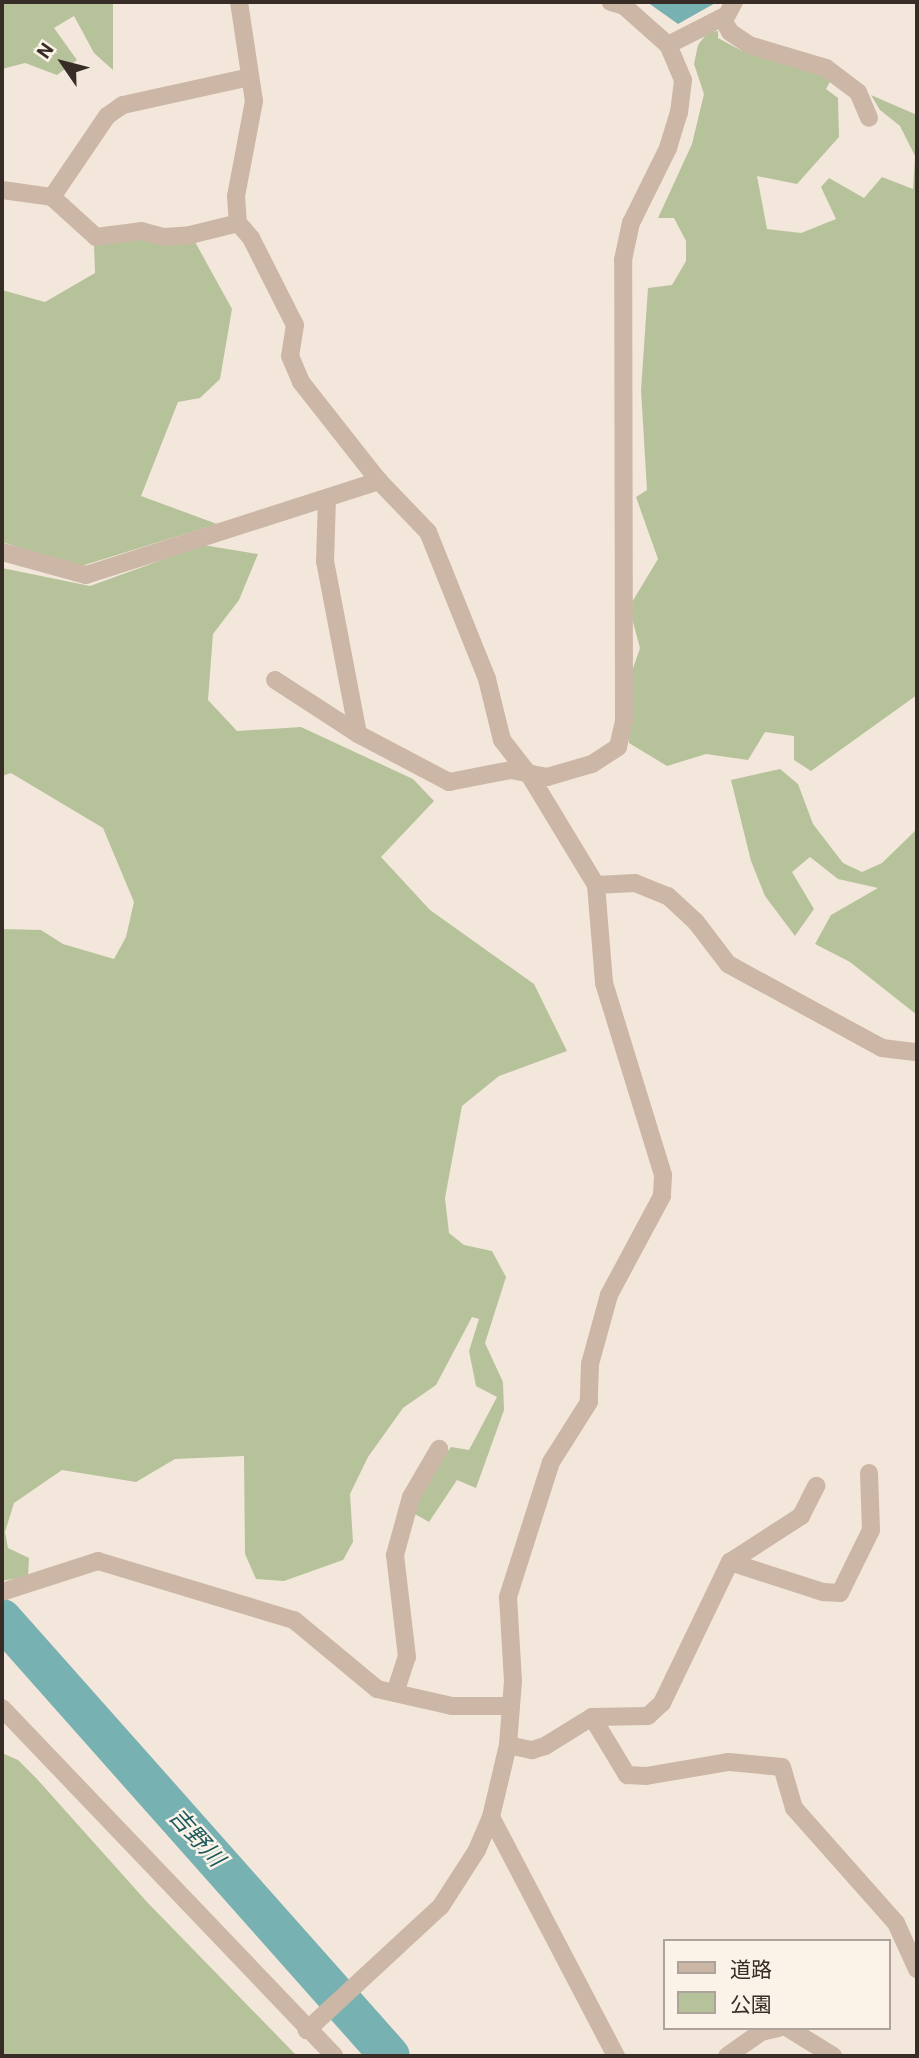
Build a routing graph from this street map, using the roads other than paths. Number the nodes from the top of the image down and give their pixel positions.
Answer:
1 (239, 2) edge
2 (611, 2) edge
3 (734, 2) edge
4 (723, 18) junction
5 (668, 45) junction
6 (250, 77) junction
7 (869, 118) dead end
8 (2, 190) edge
9 (52, 197) junction
10 (238, 223) junction
11 (379, 481) junction
12 (327, 498) junction
13 (2, 552) edge
14 (275, 680) dead end
15 (358, 734) junction
16 (530, 776) junction
17 (596, 885) junction
18 (917, 1052) edge
19 (439, 1449) dead end
20 (869, 1473) dead end
21 (816, 1486) dead end
22 (730, 1562) junction
23 (2, 1592) edge
24 (395, 1693) junction
25 (511, 1706) junction
26 (2, 1707) edge
27 (592, 1717) junction
28 (508, 1745) junction
29 (491, 1817) junction
30 (917, 1969) edge
31 (307, 2030) junction
32 (770, 2030) edge
33 (791, 2030) edge
34 (334, 2056) edge
35 (616, 2056) edge
36 (727, 2056) edge
37 (833, 2056) edge

1 - 6 street
2 - 5 street
3 - 4 street
4 - 5 street
4 - 7 street
5 - 16 street
6 - 9 street
6 - 10 street
8 - 9 street
9 - 10 street
10 - 11 street
11 - 12 street
11 - 16 street
12 - 13 street
12 - 15 street
14 - 15 street
15 - 16 street
16 - 17 street
17 - 18 street
17 - 25 street
19 - 24 street
20 - 22 street
21 - 22 street
22 - 27 street
23 - 24 street
24 - 25 street
25 - 28 street
26 - 31 street
27 - 28 street
27 - 30 street
28 - 29 street
29 - 31 street
29 - 35 street
31 - 34 street
32 - 36 street
33 - 37 street

